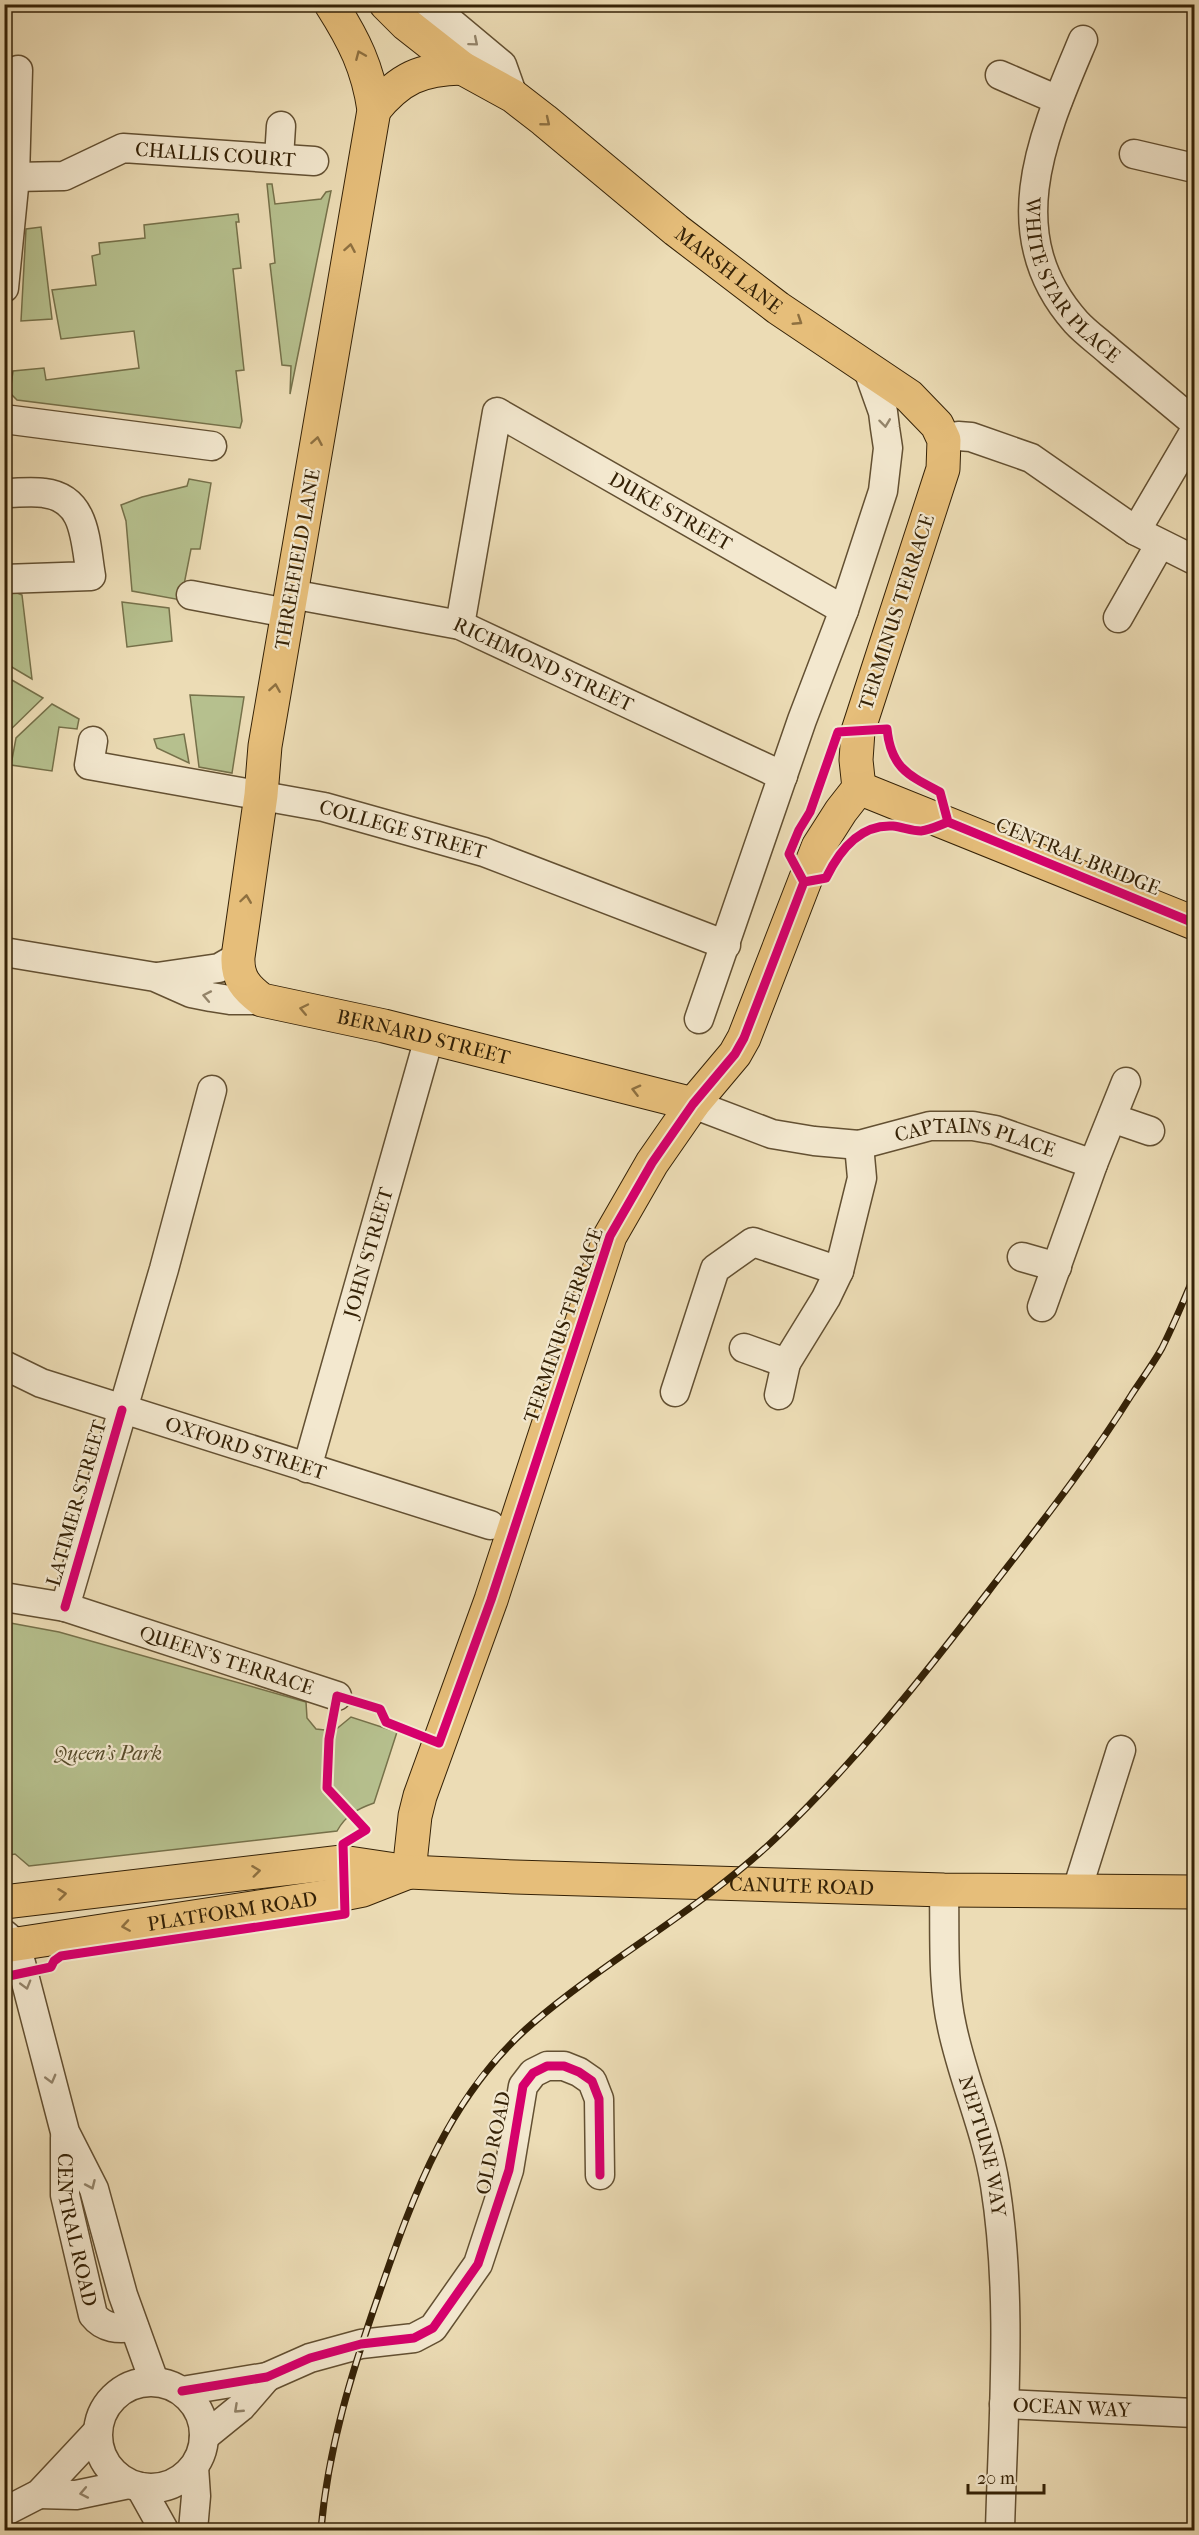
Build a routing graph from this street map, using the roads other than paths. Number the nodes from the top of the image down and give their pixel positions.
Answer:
1 (331, 4) edge
2 (386, 4) edge
3 (429, 4) edge
4 (1083, 40) dead end
5 (462, 68) junction
6 (18, 70) edge
7 (1000, 75) dead end
8 (513, 96) junction
9 (1058, 100) junction
10 (374, 110) junction
11 (282, 126) dead end
12 (1134, 154) dead end
13 (279, 158) junction
14 (314, 161) dead end
15 (1194, 168) edge
16 (15, 177) junction
17 (4, 288) edge
18 (867, 367) junction
19 (4, 419) edge
20 (1194, 422) edge
21 (1194, 432) edge
22 (944, 440) junction
23 (212, 446) dead end
24 (5, 491) edge
25 (1148, 538) junction
26 (1194, 560) edge
27 (4, 579) edge
28 (191, 595) dead end
29 (289, 604) junction
30 (844, 610) junction
31 (1118, 618) dead end
32 (460, 625) junction
33 (93, 741) dead end
34 (783, 776) junction
35 (859, 788) junction
36 (261, 795) junction
37 (1194, 923) edge
38 (726, 945) junction
39 (4, 952) edge
40 (238, 957) junction
41 (154, 977) junction
42 (262, 1000) junction
43 (699, 1019) dead end
44 (429, 1038) junction
45 (1126, 1082) dead end
46 (212, 1090) dead end
47 (693, 1104) junction
48 (1112, 1118) junction
49 (1150, 1131) dead end
50 (859, 1145) junction
51 (1093, 1164) junction
52 (1022, 1257) dead end
53 (1057, 1267) junction
54 (839, 1271) junction
55 (1042, 1307) dead end
56 (744, 1348) dead end
57 (786, 1363) junction
58 (4, 1365) edge
59 (675, 1392) dead end
60 (779, 1395) dead end
61 (122, 1410) junction
62 (307, 1468) junction
63 (489, 1525) dead end
64 (4, 1597) edge
65 (65, 1607) junction
66 (337, 1696) dead end
67 (1121, 1750) dead end
68 (409, 1872) junction
69 (944, 1890) junction
70 (1077, 1890) junction
71 (1194, 1892) edge
72 (4, 1902) edge
73 (8, 1942) edge
74 (600, 2175) dead end
75 (267, 2377) junction
76 (154, 2381) junction
77 (182, 2391) junction
78 (1004, 2404) junction
79 (1194, 2413) edge
80 (97, 2432) junction
81 (204, 2437) junction
82 (194, 2467) junction
83 (134, 2486) junction
84 (39, 2494) junction
85 (4, 2512) edge
86 (164, 2530) edge
87 (193, 2530) edge
88 (1000, 2530) edge

10 -> 1 main road
2 - 5 main road, MARSH LANE
3 -> 8 street
4 - 9 street, WHITE STAR PLACE
5 - 8 main road, MARSH LANE
5 - 10 main road
6 - 16 street
7 - 9 street
8 -> 18 main road, MARSH LANE
9 - 20 street, WHITE STAR PLACE
29 -> 10 main road, THREEFIELD LANE
11 - 13 street
12 - 15 street
13 - 14 street, CHALLIS COURT
13 - 16 street, CHALLIS COURT
16 - 17 street
18 - 22 main road, MARSH LANE
18 -> 30 street
19 - 23 street
21 - 25 street
22 - 25 street
22 - 35 main road, TERMINUS TERRACE
24 - 27 street
25 - 26 street
25 - 31 street
28 - 29 street, RICHMOND STREET
29 - 32 street, RICHMOND STREET
36 -> 29 main road, THREEFIELD LANE
30 - 32 street, DUKE STREET
30 - 34 street
32 - 34 street, RICHMOND STREET
33 - 36 street, COLLEGE STREET
34 - 38 street
35 - 37 main road, CENTRAL BRIDGE
35 - 47 main road, TERMINUS TERRACE
36 - 38 street, COLLEGE STREET
40 -> 36 main road, THREEFIELD LANE
38 - 43 street
39 - 41 street, BERNARD STREET
40 - 41 street, BERNARD STREET
40 - 42 main road, THREEFIELD LANE
42 -> 41 street, BERNARD STREET
44 -> 42 main road, BERNARD STREET
47 -> 44 main road, BERNARD STREET
44 - 62 street, JOHN STREET
45 - 48 street
46 - 61 street, LATIMER STREET
47 - 50 street, CAPTAINS PLACE
47 - 68 main road, TERMINUS TERRACE
48 - 49 street
48 - 51 street
50 - 51 street, CAPTAINS PLACE
50 - 54 street
51 - 53 street
52 - 53 street
53 - 55 street
54 - 57 street
54 - 59 street
56 - 57 street
57 - 60 street
58 - 61 street, OXFORD STREET
61 - 62 street, OXFORD STREET
61 - 65 street, LATIMER STREET
62 - 63 street, OXFORD STREET
64 - 65 street, QUEEN'S TERRACE
65 - 66 street, QUEEN'S TERRACE
67 - 70 street
68 - 69 main road, CANUTE ROAD
72 -> 68 main road, PLATFORM ROAD
68 -> 73 main road, PLATFORM ROAD
69 - 70 main road, CANUTE ROAD
69 - 78 street, NEPTUNE WAY
70 - 71 main road, CANUTE ROAD
73 -> 76 street, CENTRAL ROAD
74 - 75 street, OLD ROAD
75 - 77 street
75 -> 81 street
76 - 77 street
76 - 80 street
77 - 81 street
78 - 79 street, OCEAN WAY
78 - 88 street, OCEAN WAY
80 - 83 street
80 - 84 street
81 - 82 street
82 - 83 street
82 - 87 street
83 -> 84 street
83 - 86 street
84 - 85 street

